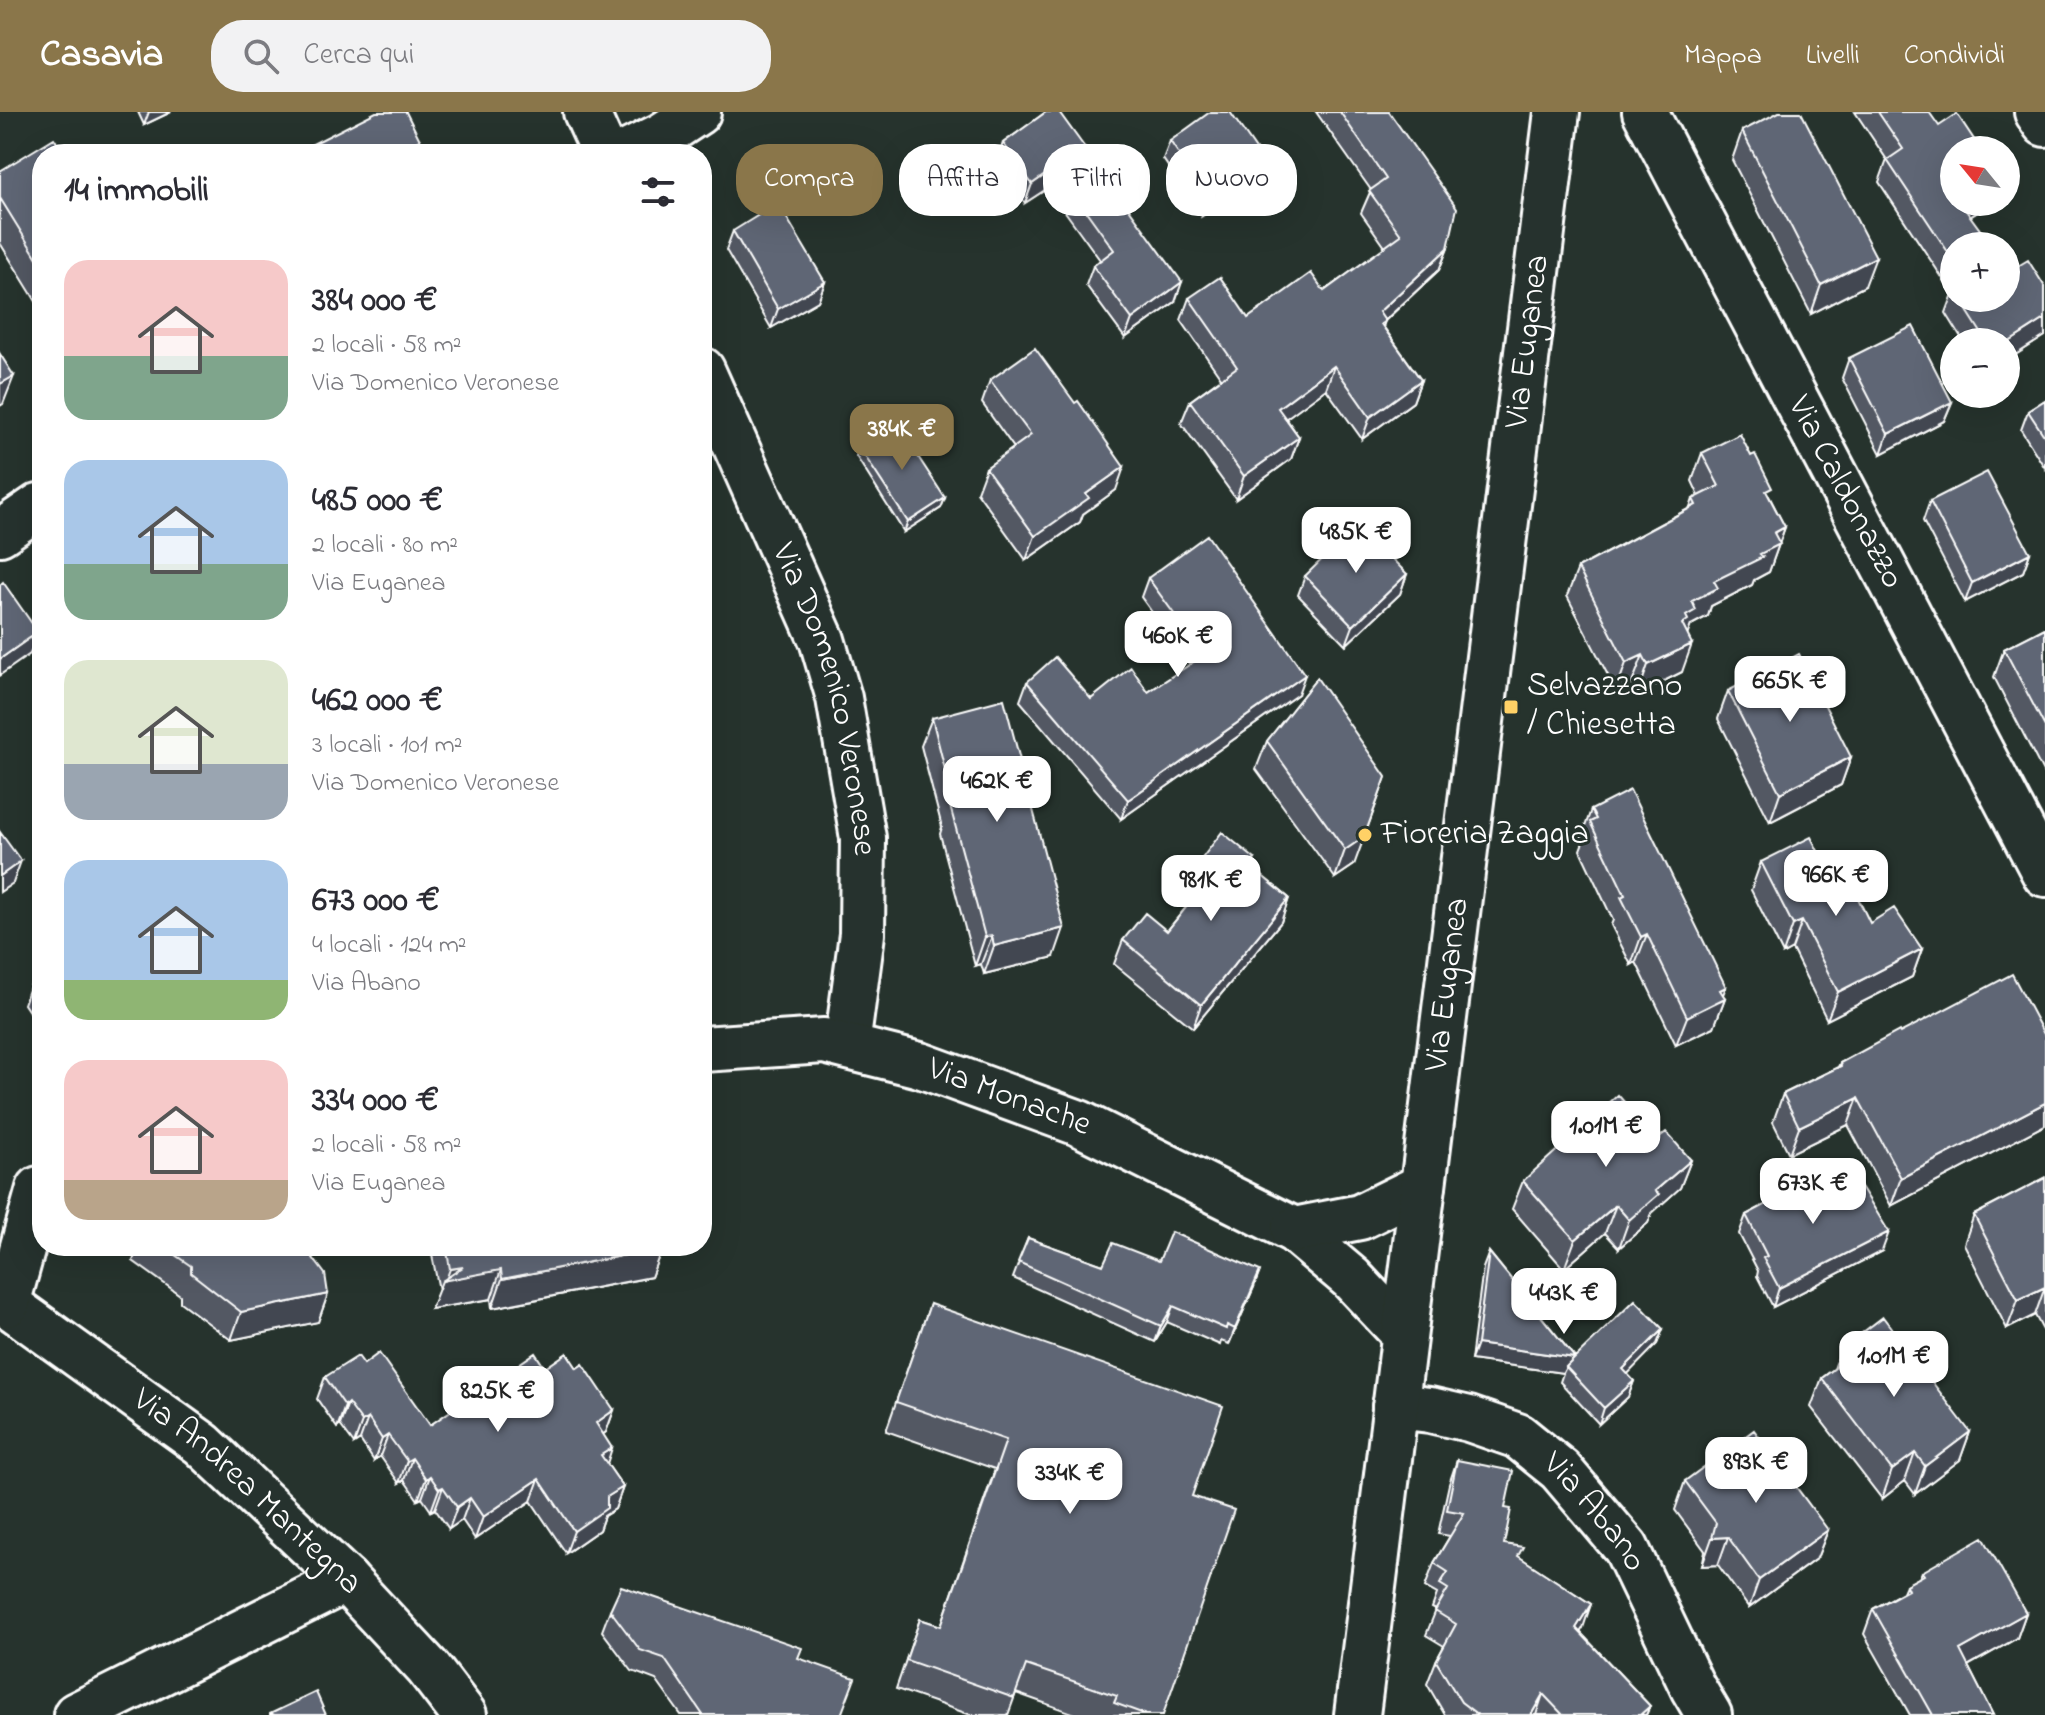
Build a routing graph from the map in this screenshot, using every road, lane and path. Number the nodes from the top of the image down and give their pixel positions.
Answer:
1 (586, 112) edge
2 (698, 112) edge
3 (1557, 112) edge
4 (1645, 112) edge
5 (2037, 112) edge
6 (2045, 124) edge
7 (600, 144) edge
8 (645, 144) edge
9 (712, 402) edge
10 (32, 511) edge
11 (0, 533) edge
12 (2045, 874) edge
13 (847, 1046) junction
14 (712, 1048) edge
15 (1423, 1186) junction
16 (27, 1191) edge
17 (1294, 1230) junction
18 (4, 1302) edge
19 (1404, 1334) junction
20 (1395, 1406) junction
21 (346, 1580) junction
22 (76, 1715) edge
23 (464, 1715) edge
24 (1357, 1715) edge
25 (1709, 1715) edge

1 - 7 street
2 - 8 street
3 - 15 street, Via Euganea
4 - 12 street, Via Caldonazzo
5 - 6 street
9 - 13 street, Via Domenico Veronese
10 - 11 street
13 - 14 street, Via Monache
13 - 17 street, Via Monache
15 - 17 street
15 - 19 street, Via Euganea
16 - 18 street
17 - 19 street, Via Monache
18 - 21 street, Via Andrea Mantegna
19 - 20 street, Via Euganea
20 - 24 street, Via Euganea
20 - 25 street, Via Abano
21 - 22 street
21 - 23 street, Via Andrea Mantegna

